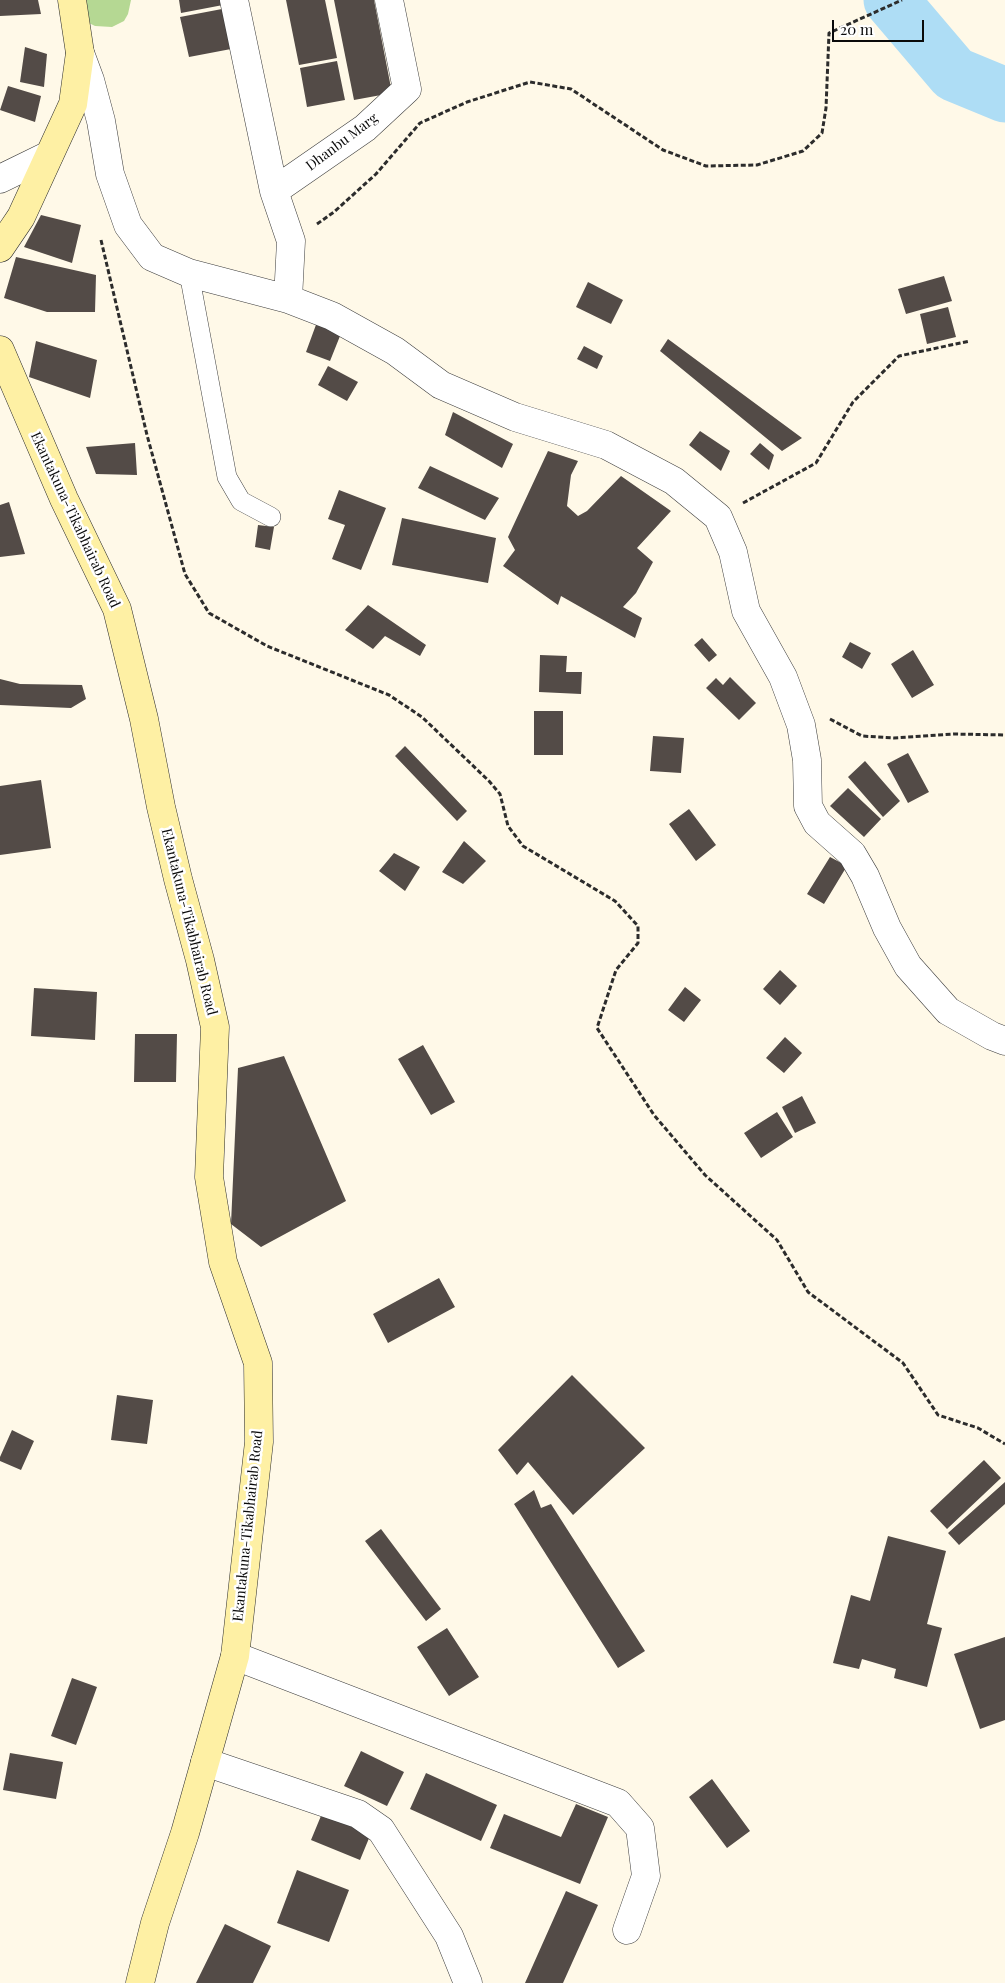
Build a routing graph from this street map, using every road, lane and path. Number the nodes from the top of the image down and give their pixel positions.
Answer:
1 (72, 0) edge
2 (234, 0) edge
3 (389, 0) edge
4 (902, 0) edge
5 (80, 53) junction
6 (49, 155) junction
7 (0, 179) edge
8 (274, 191) junction
9 (100, 239) dead end
10 (291, 241) junction
11 (0, 248) edge
12 (189, 273) junction
13 (288, 299) junction
14 (970, 341) dead end
15 (0, 350) edge
16 (271, 516) dead end
17 (718, 517) junction
18 (827, 718) dead end
19 (1005, 735) edge
20 (1005, 1041) edge
21 (1005, 1444) edge
22 (235, 1656) junction
23 (205, 1762) junction
24 (627, 1930) dead end
25 (140, 1983) edge
26 (468, 1983) edge

1 - 5 main road
2 - 8 street
3 - 8 street, Dhanbu Marg
4 - 10 path
5 - 6 main road
5 - 12 street
6 - 7 street
6 - 11 main road
8 - 10 street
9 - 21 path
10 - 13 street
12 - 13 street
12 - 16 lane
13 - 17 street
14 - 17 path
15 - 22 main road, Ekantakuna-Tikabhairab Road
17 - 20 street
18 - 19 path
22 - 23 main road, Ekantakuna-Tikabhairab Road
22 - 24 street
23 - 25 main road, Ekantakuna-Tikabhairab Road
23 - 26 street

